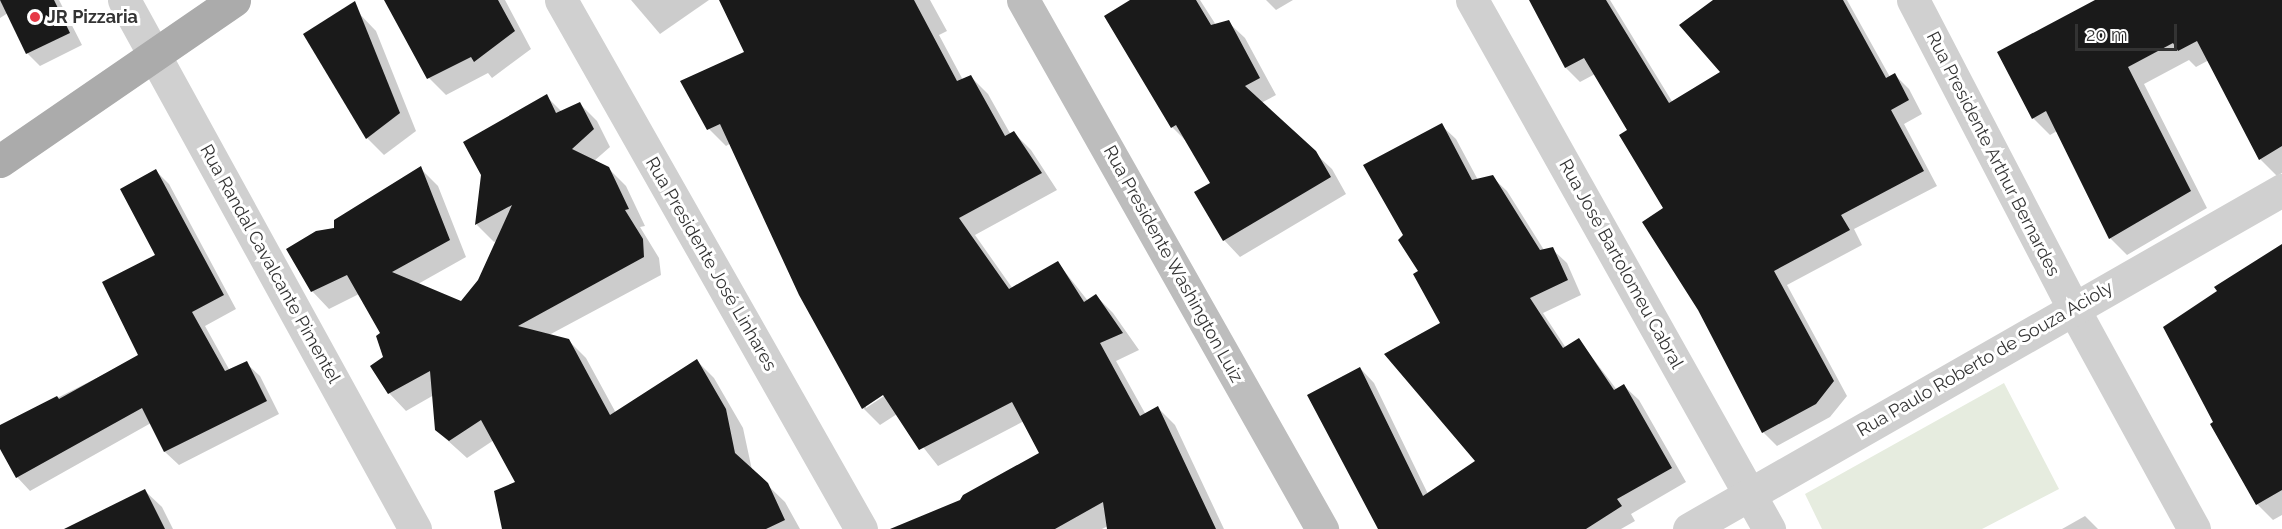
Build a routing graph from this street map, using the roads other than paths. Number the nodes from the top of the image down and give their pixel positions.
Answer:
1 (124, 0) edge
2 (234, 0) edge
3 (561, 0) edge
4 (1023, 0) edge
5 (1472, 0) edge
6 (1912, 0) edge
7 (156, 56) junction
8 (0, 161) edge
9 (2282, 190) edge
10 (2073, 308) junction
11 (1751, 495) junction
12 (415, 529) edge
13 (861, 529) edge
14 (1322, 529) edge
15 (1689, 529) edge
16 (1768, 529) edge
17 (2194, 529) edge

1 - 7 street, Rua Randal Cavalcante Pimentel
2 - 7 main road
3 - 13 street, Rua Presidente José Linhares
4 - 14 main road, Rua Presidente Washington Luiz
5 - 11 street, Rua José Bartolomeu Cabral
6 - 10 street, Rua Presidente Arthur Bernardes
7 - 8 main road
7 - 12 street, Rua Randal Cavalcante Pimentel
9 - 10 street, Rua Paulo Roberto de Souza Acioly
10 - 11 street, Rua Paulo Roberto de Souza Acioly
10 - 17 street, Rua Presidente Arthur Bernardes
11 - 15 street, Rua Paulo Roberto de Souza Acioly
11 - 16 street, Rua José Bartolomeu Cabral

